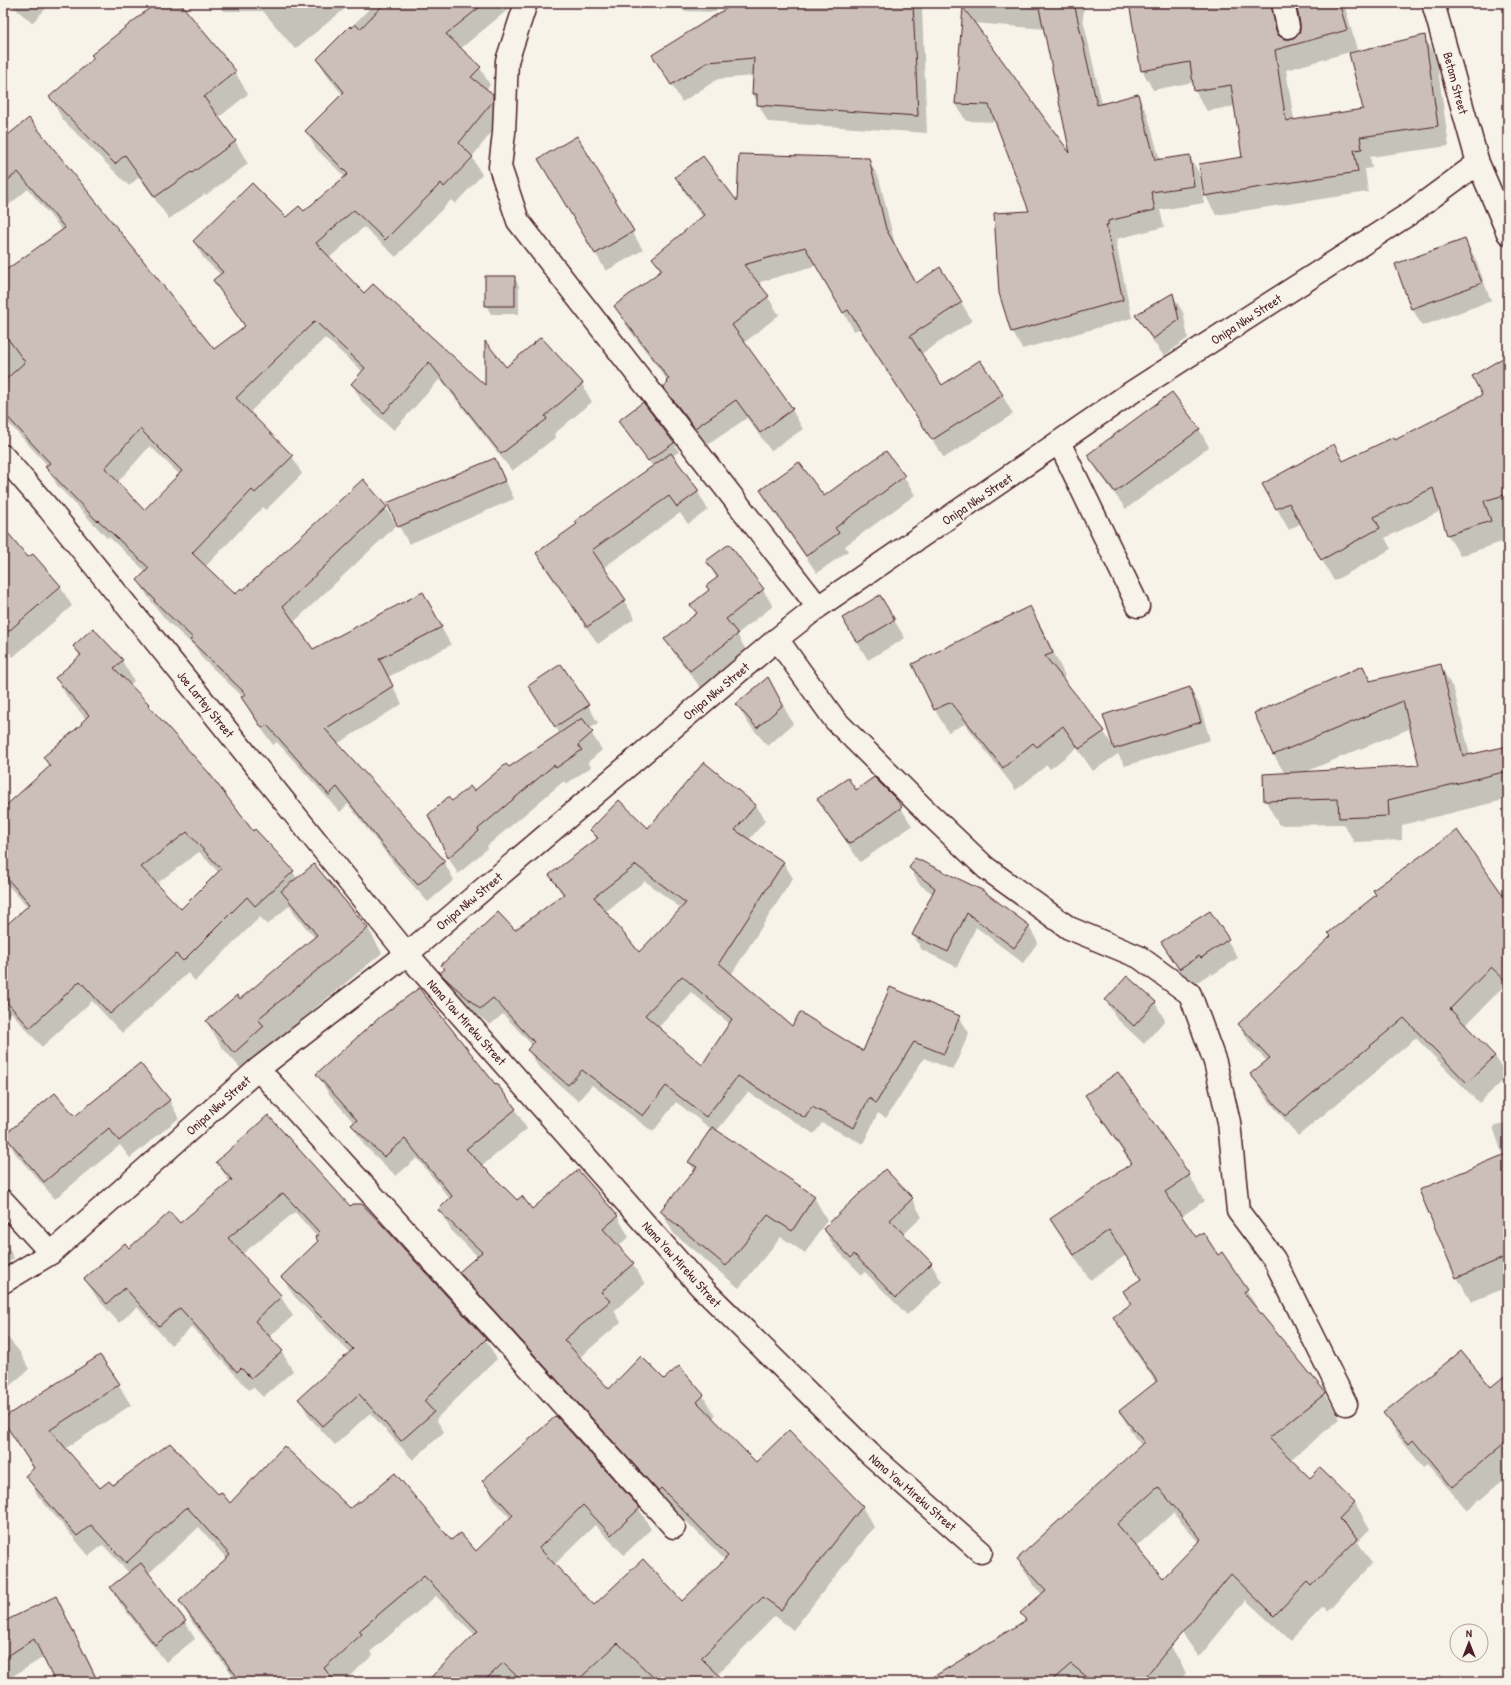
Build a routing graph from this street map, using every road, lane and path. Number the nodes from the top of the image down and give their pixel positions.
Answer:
1 (526, 3) edge
2 (1283, 3) edge
3 (1433, 3) edge
4 (1288, 27) dead end
5 (1478, 164) junction
6 (1508, 233) edge
7 (1060, 442) junction
8 (3, 456) edge
9 (1138, 606) dead end
10 (818, 607) junction
11 (777, 639) junction
12 (407, 954) junction
13 (258, 1069) junction
14 (3, 1201) edge
15 (51, 1253) junction
16 (3, 1282) edge
17 (1346, 1404) dead end
18 (674, 1527) dead end
19 (981, 1552) dead end

1 - 10 street
2 - 4 street
3 - 5 street, Betom Street
5 - 6 street, Betom Street
5 - 7 street, Onipa Nkw Street
7 - 9 street
7 - 10 street, Onipa Nkw Street
8 - 12 street, Joe Lartey Street
10 - 11 street, Onipa Nkw Street
11 - 12 street, Onipa Nkw Street
11 - 17 street
12 - 13 street, Onipa Nkw Street
12 - 19 street, Nana Yaw Mireku Street
13 - 15 street, Onipa Nkw Street
13 - 18 street
14 - 15 street
15 - 16 street, Onipa Nkw Street

